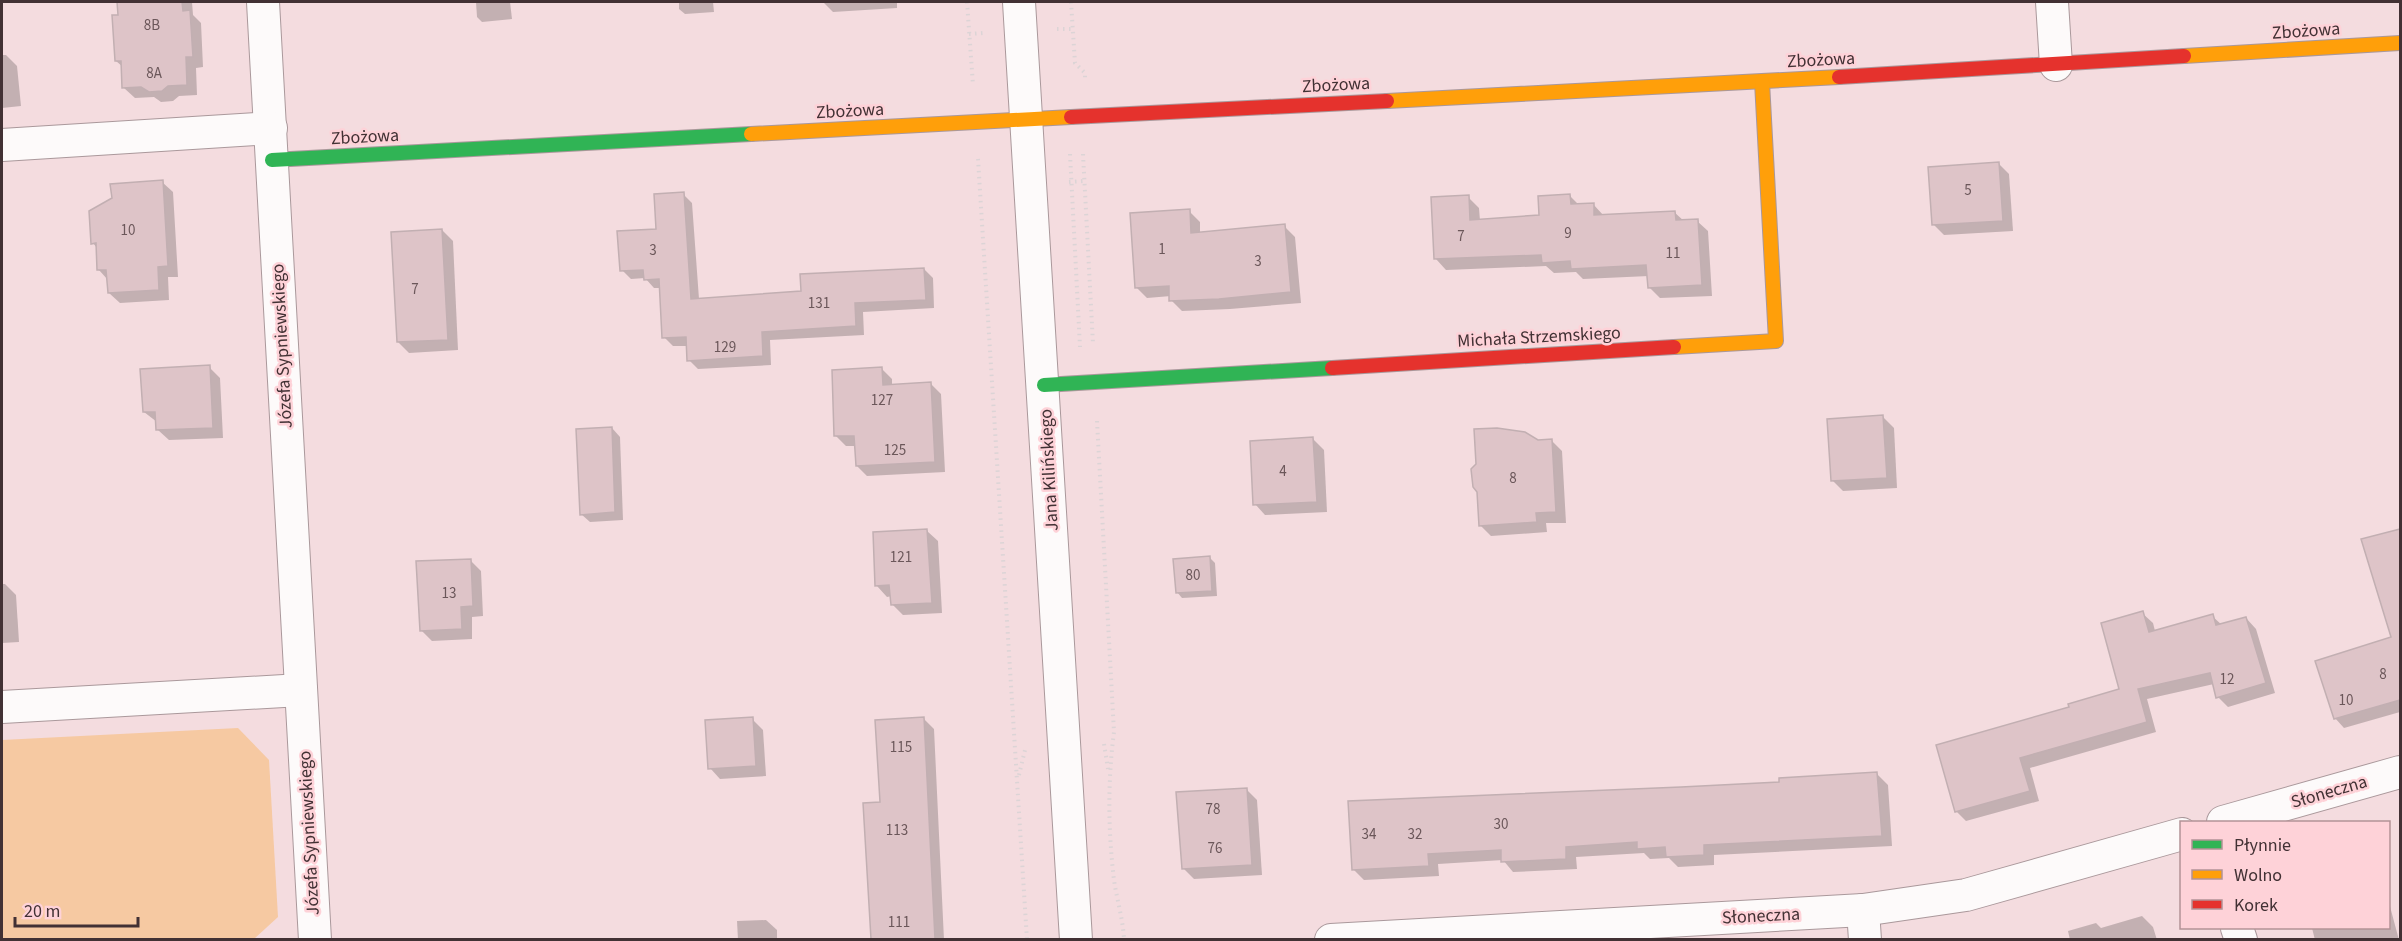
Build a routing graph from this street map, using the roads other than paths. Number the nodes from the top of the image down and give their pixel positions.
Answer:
1 (263, 2) edge
2 (1019, 2) edge
3 (2052, 2) edge
4 (2400, 43) edge
5 (2056, 65) junction
6 (1762, 82) junction
7 (1026, 119) junction
8 (271, 128) junction
9 (2, 145) edge
10 (272, 160) junction
11 (1044, 385) junction
12 (301, 690) junction
13 (2, 707) edge
14 (2400, 772) edge
15 (2227, 821) edge
16 (2180, 834) edge
17 (1864, 925) edge
18 (315, 939) edge
19 (1076, 939) edge
20 (1331, 939) edge

1 - 8 street, Józefa Sypniewskiego
2 - 7 street, Jana Kilińskiego
3 - 5 street
4 - 5 street, Zbożowa
5 - 6 street, Zbożowa
6 - 7 street, Zbożowa
6 - 11 street, Michała Strzemskiego
7 - 10 street, Zbożowa
7 - 11 street, Jana Kilińskiego
8 - 9 street
8 - 10 street, Józefa Sypniewskiego
10 - 12 street, Józefa Sypniewskiego
11 - 19 street, Jana Kilińskiego
12 - 13 street
12 - 18 street, Józefa Sypniewskiego
14 - 15 street, Słoneczna
16 - 17 street, Słoneczna
17 - 20 street, Słoneczna

